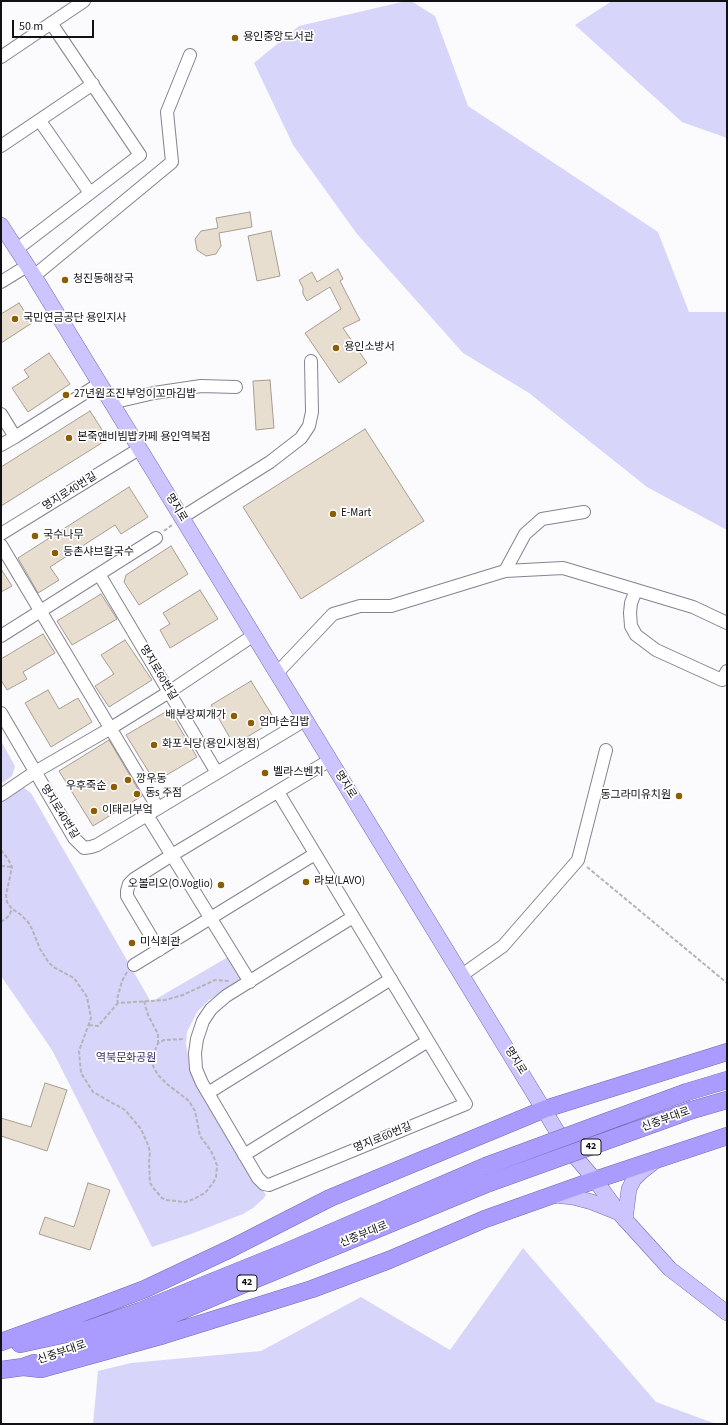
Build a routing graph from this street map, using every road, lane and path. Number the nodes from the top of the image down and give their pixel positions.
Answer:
1 (84, 1) edge
2 (51, 23) junction
3 (190, 55) dead end
4 (1, 58) edge
5 (93, 84) junction
6 (40, 120) junction
7 (1, 146) edge
8 (90, 193) junction
9 (1, 225) edge
10 (17, 249) junction
11 (30, 271) junction
12 (1, 282) edge
13 (311, 362) dead end
14 (100, 384) junction
15 (236, 387) dead end
16 (111, 403) junction
17 (1, 414) edge
18 (15, 437) junction
19 (1, 446) edge
20 (139, 449) junction
21 (584, 512) dead end
22 (181, 518) junction
23 (1, 534) edge
24 (156, 538) joint
25 (1, 545) edge
26 (505, 571) junction
27 (98, 574) junction
28 (636, 590) junction
29 (41, 611) junction
30 (727, 623) edge
31 (254, 635) junction
32 (1, 636) edge
33 (727, 671) edge
34 (277, 673) junction
35 (169, 692) junction
36 (1, 712) edge
37 (305, 720) junction
38 (110, 728) junction
39 (606, 750) dead end
40 (330, 760) junction
41 (35, 772) junction
42 (217, 773) junction
43 (278, 792) junction
44 (1, 795) edge
45 (158, 808) junction
46 (147, 815) junction
47 (1, 850) edge
48 (316, 854) junction
49 (172, 855) junction
50 (578, 860) junction
51 (1, 866) edge
52 (12, 867) junction
53 (12, 909) junction
54 (353, 917) junction
55 (211, 918) junction
56 (1, 922) edge
57 (159, 950) junction
58 (134, 965) joint
59 (462, 974) junction
60 (391, 979) junction
61 (229, 981) dead end
62 (250, 982) junction
63 (727, 983) edge
64 (144, 1001) junction
65 (118, 1003) junction
66 (89, 1025) junction
67 (197, 1039) junction
68 (428, 1041) junction
69 (158, 1042) junction
70 (727, 1052) edge
71 (727, 1080) edge
72 (208, 1093) junction
73 (727, 1100) edge
74 (545, 1109) junction
75 (727, 1136) edge
76 (244, 1155) junction
77 (657, 1160) junction
78 (595, 1180) junction
79 (553, 1195) junction
80 (623, 1217) junction
81 (727, 1313) edge
82 (1, 1342) edge
83 (1, 1349) edge
84 (23, 1366) junction
85 (1, 1370) edge

1 - 2 street
2 - 4 street
2 - 5 street
3 - 11 street
5 - 6 street
5 - 8 street
6 - 7 street
6 - 8 street
8 - 10 street
9 - 10 main road, 명지로
10 - 11 main road, 명지로
11 - 12 street
11 - 14 main road, 명지로
13 - 22 street
14 - 16 main road, 명지로
14 - 18 street
15 - 16 street
16 - 20 main road, 명지로
17 - 18 street
18 - 19 street
20 - 22 main road, 명지로
20 - 23 street, 명지로40번길
21 - 26 street
22 - 24 path
22 - 31 main road, 명지로
24 - 27 street
25 - 29 street
26 - 28 street
26 - 34 street
27 - 29 street
27 - 35 street, 명지로60번길
28 - 30 street
28 - 33 street
29 - 32 street
29 - 38 street
31 - 34 main road, 명지로
31 - 35 street
34 - 37 main road, 명지로
35 - 38 street
35 - 42 street, 명지로60번길
36 - 41 street, 명지로40번길
37 - 40 main road, 명지로
37 - 42 street
38 - 41 street
38 - 45 street
39 - 50 street
40 - 43 street
40 - 59 main road, 명지로
41 - 44 street
41 - 46 street, 명지로40번길
42 - 45 street
43 - 48 street, 명지로60번길
43 - 49 street
45 - 46 street
46 - 49 street
47 - 52 path
48 - 54 street, 명지로60번길
48 - 55 street
49 - 55 street
49 - 57 street
50 - 59 street
50 - 63 path
51 - 52 path
52 - 53 path
53 - 56 path
53 - 66 path
54 - 60 street, 명지로60번길
54 - 62 street, 명지로60번길
55 - 57 street
55 - 62 street
57 - 58 street
58 - 65 path
59 - 74 main road, 명지로
60 - 68 street, 명지로60번길
60 - 72 street
61 - 64 path
62 - 67 street, 명지로60번길
64 - 65 path
64 - 69 path
65 - 66 path
66 - 69 path
67 - 69 path
67 - 72 street, 명지로60번길
68 - 76 street
68 - 76 street, 명지로60번길
70 - 74 highway
71 - 83 highway, 신중부대로 / 42, bridge
72 - 76 street, 명지로60번길
73 - 84 highway, 신중부대로 / 42, bridge
74 - 78 main road, 명지로
74 - 82 highway
75 - 77 highway
77 - 78 highway
77 - 80 main road
78 - 79 highway
78 - 80 main road, 명지로
79 - 80 main road
79 - 84 highway
80 - 81 main road, 명지로
84 - 85 highway, 신중부대로 / 42

